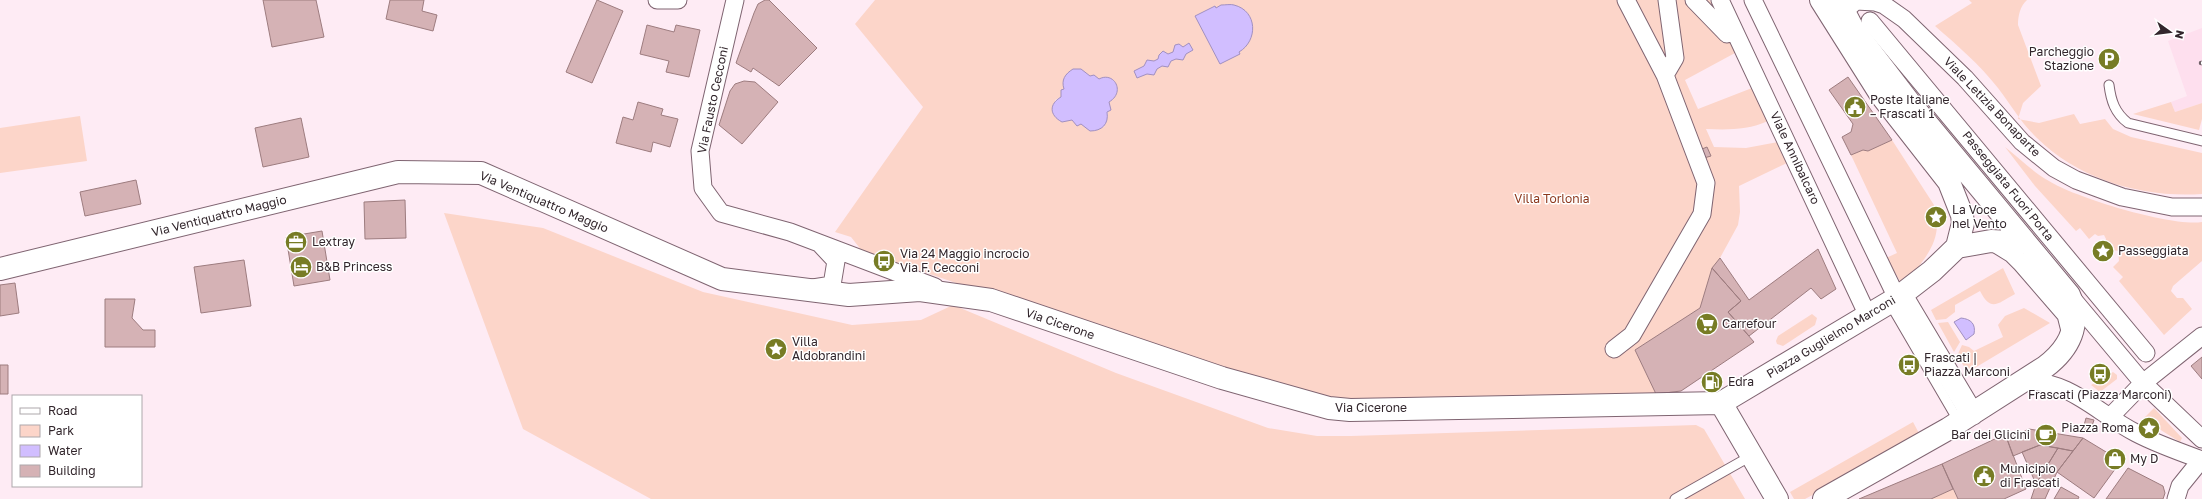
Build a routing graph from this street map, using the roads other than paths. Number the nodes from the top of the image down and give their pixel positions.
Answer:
1 (657, 0) edge
2 (678, 0) edge
3 (735, 0) edge
4 (1626, 0) edge
5 (1667, 0) edge
6 (1694, 0) edge
7 (1720, 0) edge
8 (1753, 0) edge
9 (1821, 0) edge
10 (1845, 7) edge
11 (1870, 21) dead end
12 (1726, 34) dead end
13 (1666, 75) junction
14 (2109, 85) dead end
15 (2202, 141) edge
16 (2202, 207) edge
17 (1991, 241) junction
18 (819, 243) junction
19 (2024, 243) junction
20 (1957, 247) junction
21 (0, 269) edge
22 (805, 289) junction
23 (2069, 295) junction
24 (962, 296) junction
25 (991, 300) joint
26 (1888, 303) junction
27 (2202, 336) edge
28 (2070, 340) junction
29 (1614, 349) dead end
30 (2146, 353) dead end
31 (2024, 381) junction
32 (2143, 383) junction
33 (1721, 403) junction
34 (2108, 418) junction
35 (1962, 420) junction
36 (2202, 439) edge
37 (1751, 456) junction
38 (2202, 460) edge
39 (1772, 496) edge
40 (1675, 499) edge
41 (1824, 499) edge
42 (2176, 499) edge

1 - 2 street
3 - 18 street, Via Fausto Cecconi
4 - 13 street
5 - 13 street
6 - 12 street
7 - 26 street, Viale Annibalcaro
8 - 26 street
9 - 10 main road
10 - 16 street, Viale Letizia Bonaparte
10 - 19 main road
10 - 20 main road
11 - 30 street, Passeggiata Fuori Porta
13 - 29 street
14 - 15 lane
17 - 19 main road
17 - 20 main road
17 - 28 street
18 - 22 street
18 - 24 street, Via Fausto Cecconi
19 - 23 main road
20 - 26 main road, Piazza Guglielmo Marconi
21 - 22 main road, Via Ventiquattro Maggio
22 - 24 main road, Via Ventiquattro Maggio
23 - 28 main road
23 - 32 street
24 - 25 main road, Via Ventiquattro Maggio
25 - 33 main road, Via Cicerone
26 - 33 main road, Piazza Guglielmo Marconi
26 - 35 main road, Piazza Guglielmo Marconi
27 - 32 street
28 - 31 main road
31 - 34 street
31 - 35 main road
32 - 34 street
32 - 36 street
33 - 37 main road
34 - 38 street
35 - 41 main road
37 - 39 main road
37 - 40 lane
38 - 42 street

